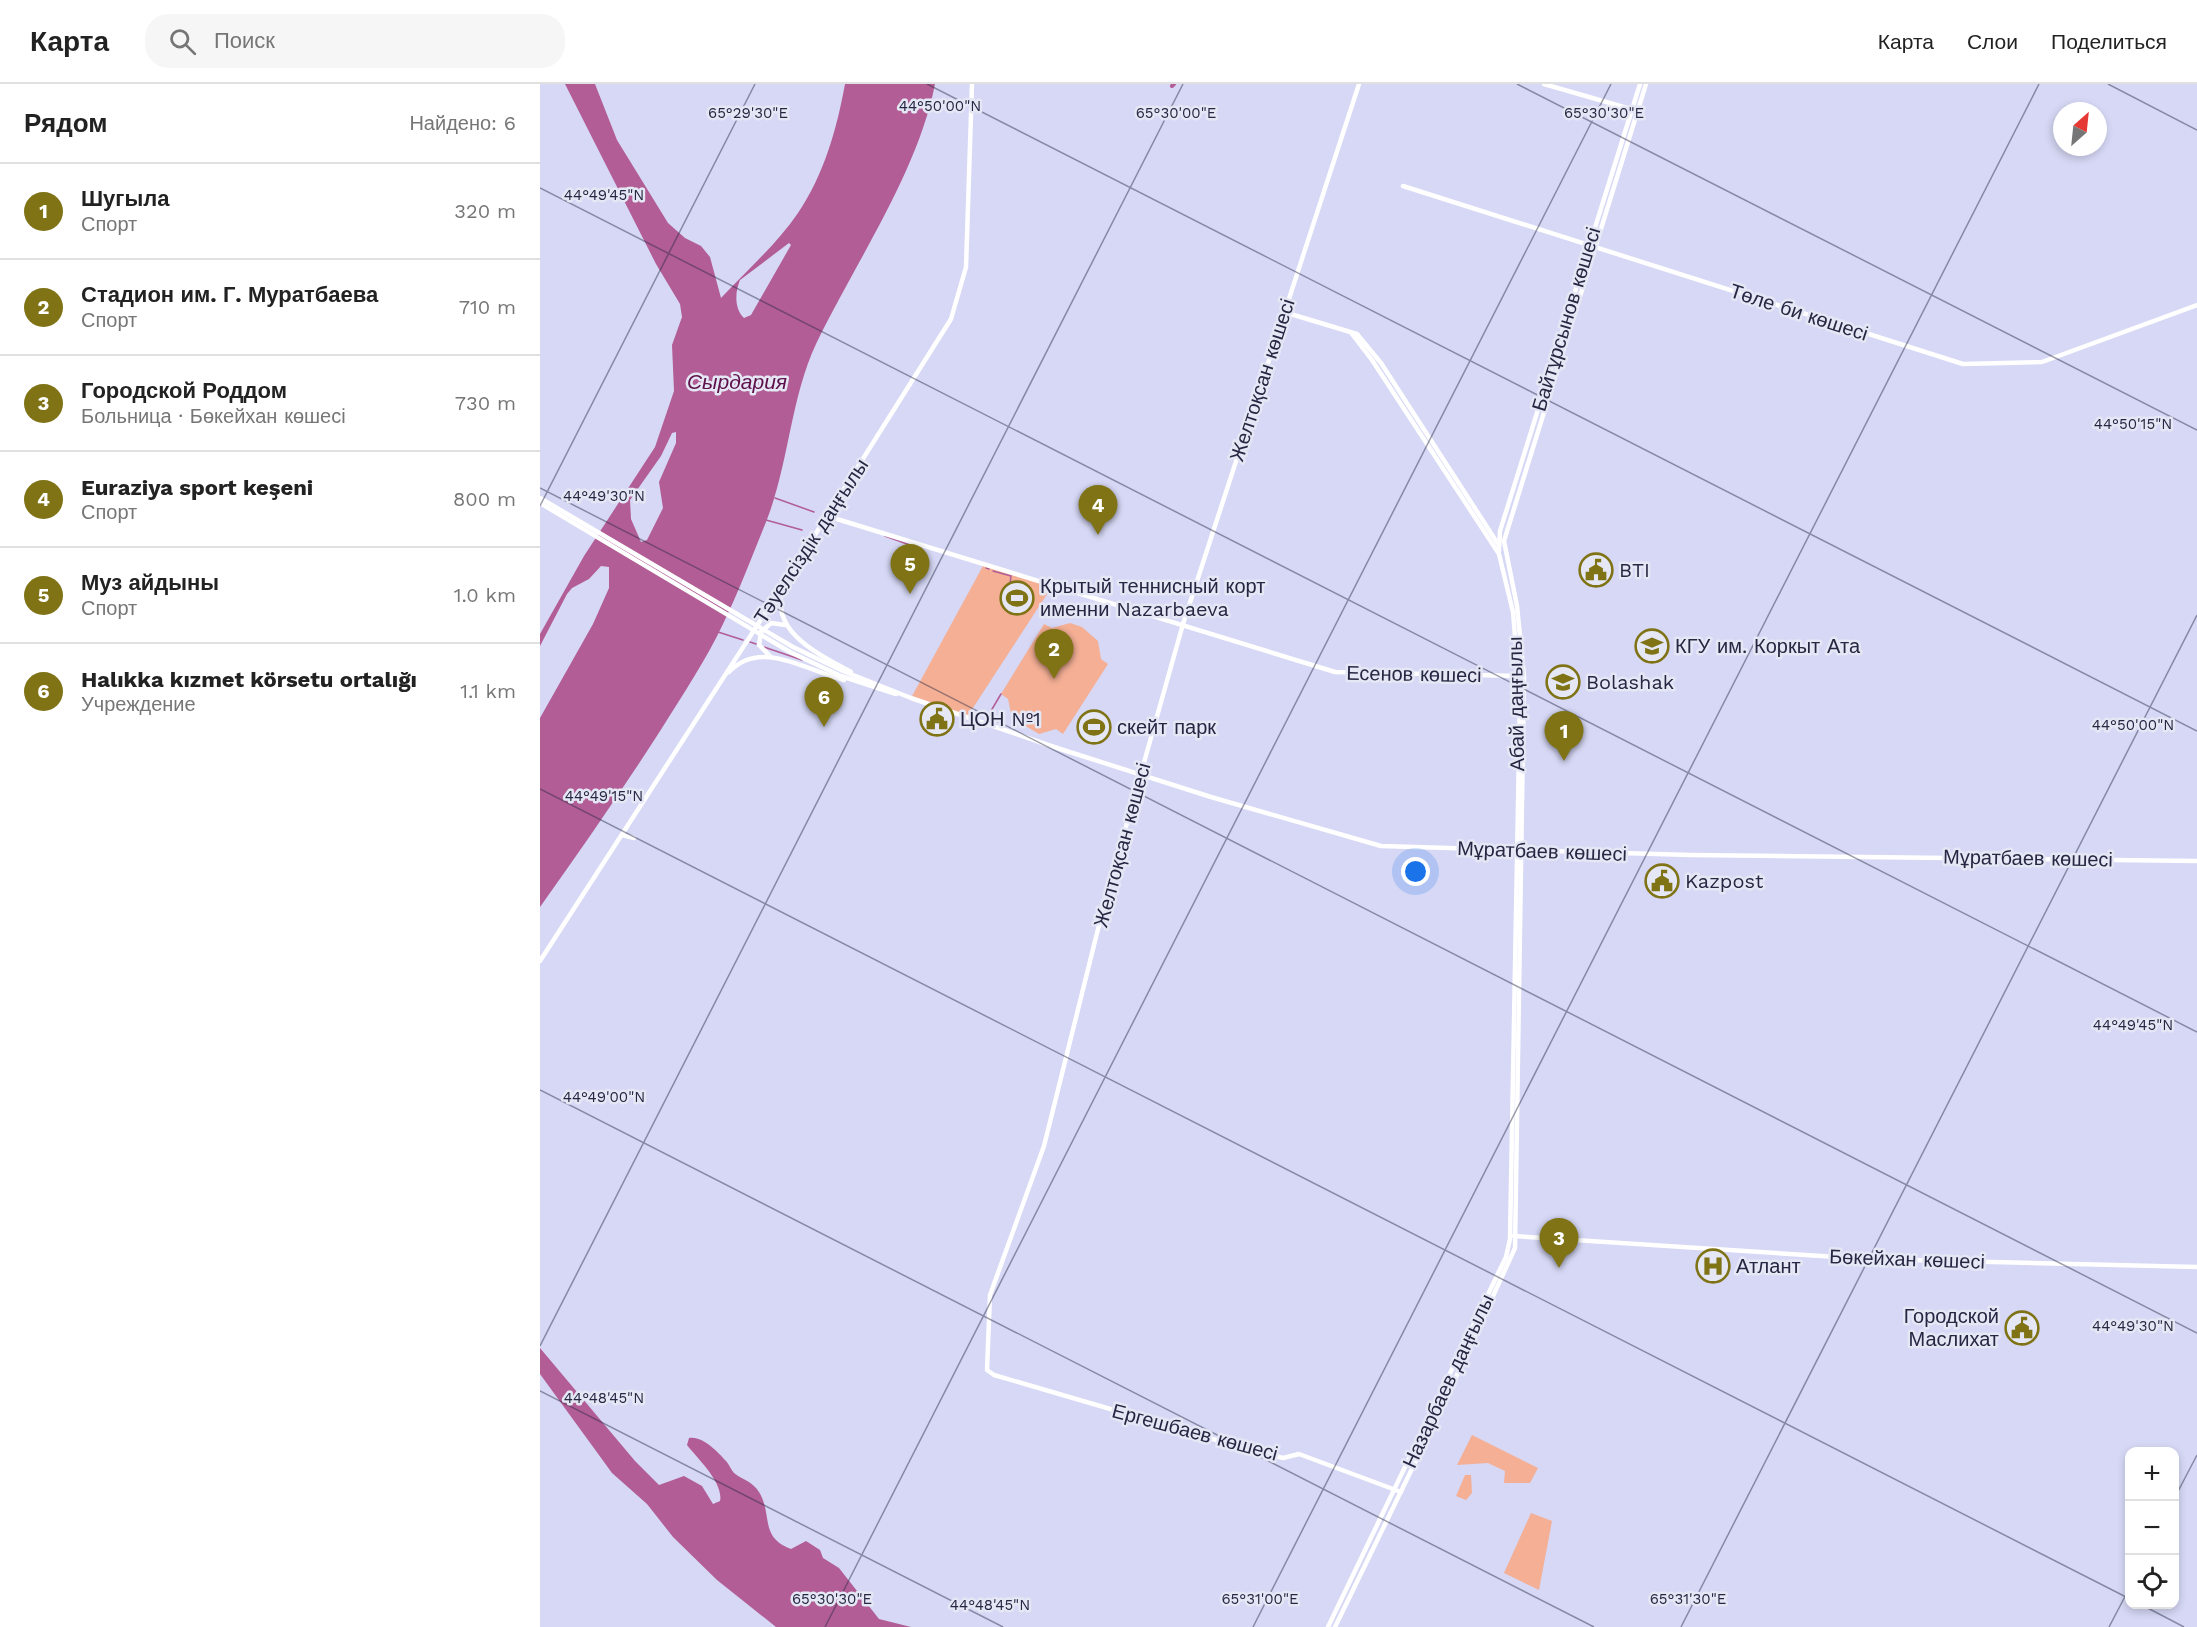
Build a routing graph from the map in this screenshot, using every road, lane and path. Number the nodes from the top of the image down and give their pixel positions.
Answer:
1 (972, 84) edge
2 (1359, 84) edge
3 (1544, 84) edge
4 (1640, 84) edge
5 (1647, 84) edge
6 (1632, 109) junction
7 (1637, 112) junction
8 (1403, 186) dead end
9 (1592, 247) junction
10 (2197, 305) edge
11 (1284, 312) junction
12 (1355, 334) junction
13 (540, 498) edge
14 (540, 503) edge
15 (561, 514) junction
16 (827, 516) junction
17 (1503, 522) junction
18 (1487, 528) junction
19 (1498, 543) junction
20 (1502, 554) junction
21 (784, 584) junction
22 (1515, 611) junction
23 (1184, 624) junction
24 (785, 625) junction
25 (776, 658) junction
26 (1520, 676) junction
27 (721, 680) junction
28 (863, 682) junction
29 (1141, 775) junction
30 (622, 835) junction
31 (634, 838) dead end
32 (1519, 850) junction
33 (2197, 861) edge
34 (540, 962) edge
35 (1512, 1121) joint
36 (1513, 1235) junction
37 (2197, 1267) edge
38 (987, 1370) joint
39 (1399, 1491) junction
40 (1328, 1627) edge
41 (1335, 1627) edge

1 - 16 street, Тәуелсіздік даңғылы
2 - 11 street, Желтоқсан көшесі
3 - 6 street
4 - 6 street, Байтұрсынов көшесі
5 - 7 street, Байтұрсынов көшесі
6 - 7 street
6 - 9 street, Байтұрсынов көшесі
7 - 9 street, Байтұрсынов көшесі
8 - 9 street, Төле би көшесі
9 - 10 street, Төле би көшесі
9 - 17 street, Байтұрсынов көшесі
9 - 20 street, Байтұрсынов көшесі
11 - 12 street
11 - 23 street, Желтоқсан көшесі
12 - 18 street
12 - 20 street, Абай даңғылы
13 - 15 street
14 - 15 street
15 - 28 street
16 - 21 street, Тәуелсіздік даңғылы
16 - 23 street, Есенов көшесі
17 - 18 street
17 - 19 street, Байтұрсынов көшесі
18 - 19 street
19 - 20 street
20 - 22 street, Абай даңғылы
21 - 24 street
21 - 27 street, Тәуелсіздік даңғылы
22 - 26 street, Абай даңғылы
22 - 32 street, Абай даңғылы
23 - 26 street, Есенов көшесі
23 - 29 street, Желтоқсан көшесі
24 - 25 street
24 - 28 street
25 - 27 street
25 - 28 street
26 - 32 street, Абай даңғылы
27 - 30 street, Тәуелсіздік даңғылы
28 - 29 street, Мұратбаев көшесі
29 - 32 street, Мұратбаев көшесі
29 - 38 street, Желтоқсан көшесі
30 - 31 street
30 - 34 street, Тәуелсіздік даңғылы
32 - 33 street, Мұратбаев көшесі
32 - 35 street, Абай даңғылы
32 - 36 street, Абай даңғылы
35 - 36 street, Назарбаев даңғылы
36 - 37 street, Бөкейхан көшесі
36 - 39 street, Назарбаев даңғылы
38 - 39 street, Ергешбаев көшесі
39 - 40 street, Назарбаев даңғылы
39 - 41 street, Назарбаев даңғылы

